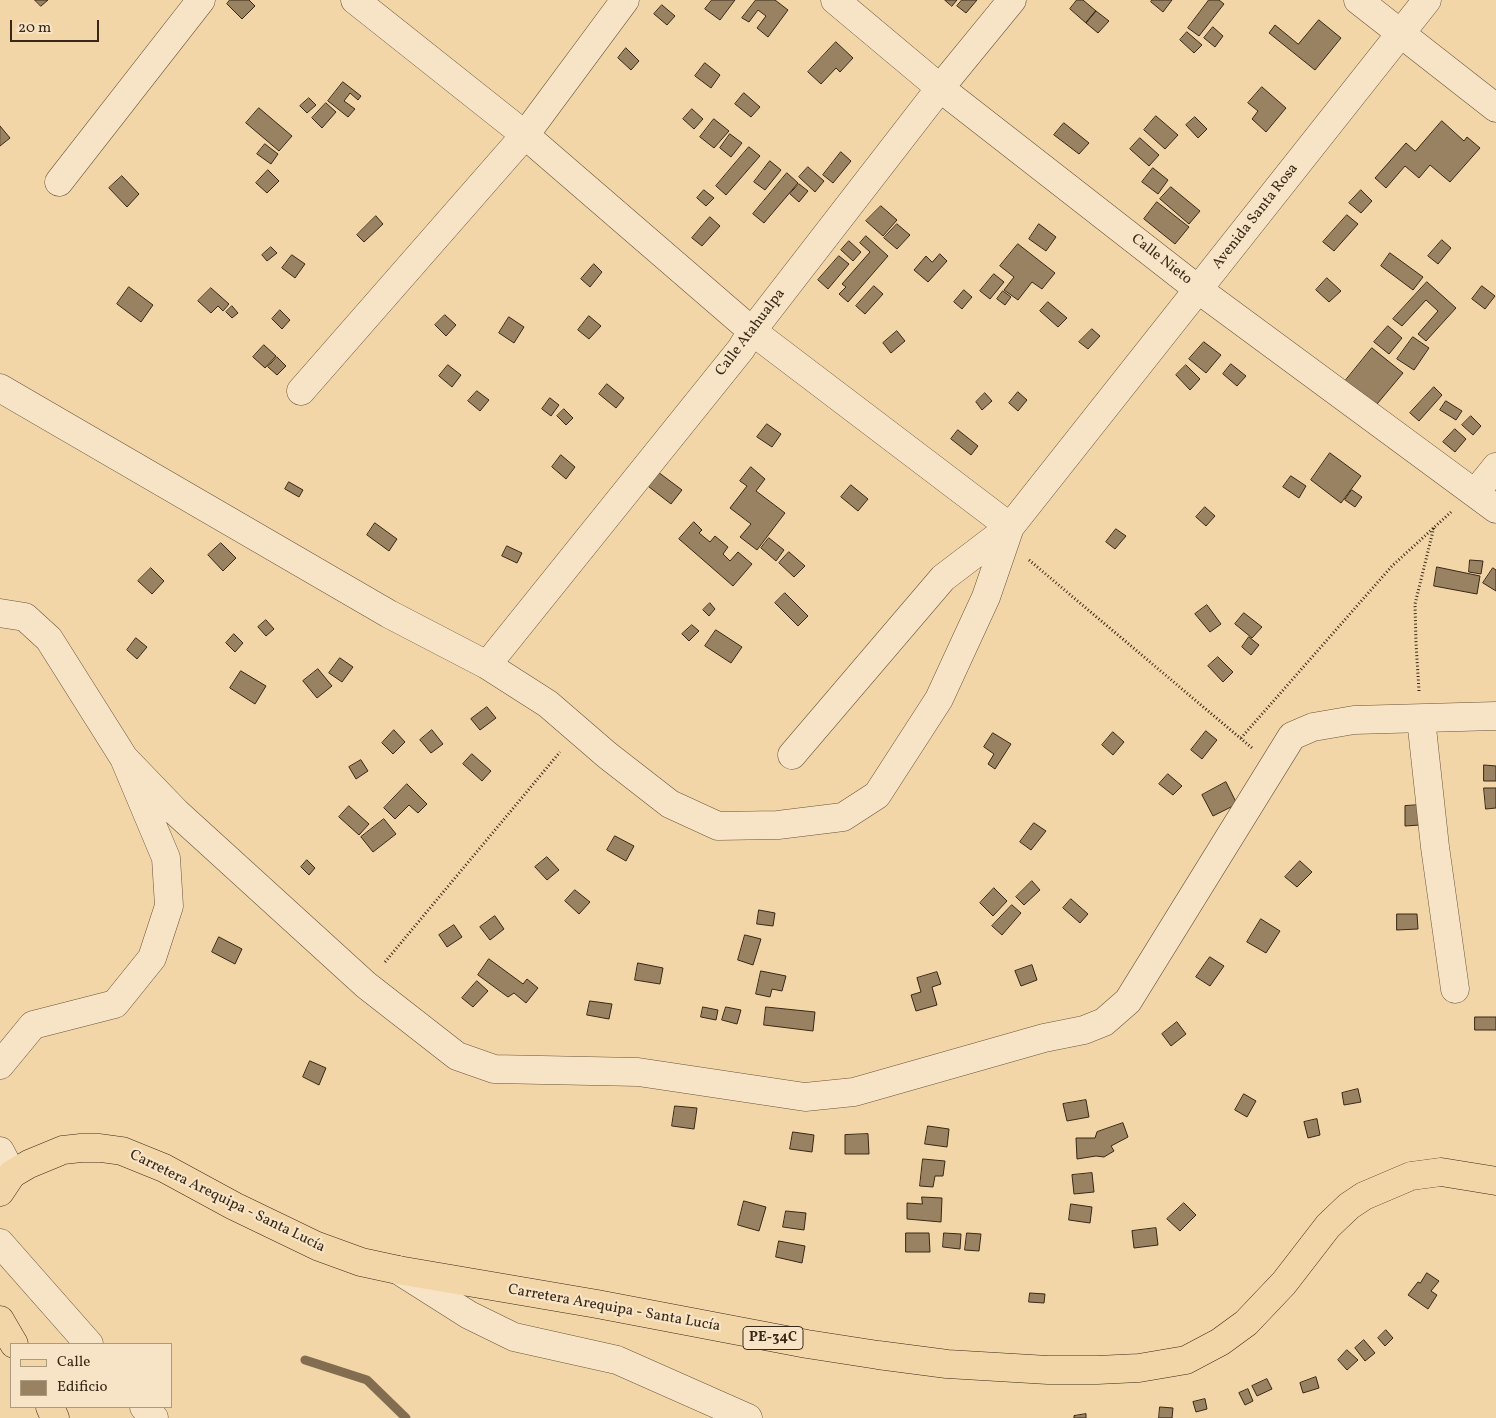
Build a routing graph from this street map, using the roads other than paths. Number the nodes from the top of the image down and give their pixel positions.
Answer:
1 (201, 0) edge
2 (355, 0) edge
3 (625, 0) edge
4 (835, 0) edge
5 (1012, 0) edge
6 (1358, 0) edge
7 (1427, 0) edge
8 (1400, 32) junction
9 (940, 88) junction
10 (1496, 108) edge
11 (525, 135) junction
12 (59, 182) dead end
13 (1199, 290) junction
14 (752, 331) junction
15 (0, 388) edge
16 (301, 391) dead end
17 (1496, 467) edge
18 (1485, 501) edge
19 (1010, 527) junction
20 (0, 613) edge
21 (487, 665) junction
22 (1496, 716) edge
23 (1421, 719) junction
24 (792, 755) dead end
25 (124, 758) junction
26 (1455, 989) dead end
27 (0, 1065) edge
28 (4, 1172) edge
29 (1496, 1181) edge
30 (0, 1243) edge
31 (398, 1270) junction
32 (0, 1320) edge
33 (13, 1343) edge
34 (88, 1343) edge
35 (145, 1408) edge
36 (154, 1418) edge
37 (748, 1418) edge

1 - 12 street
2 - 11 street
3 - 11 street
4 - 9 street, Calle Nieto
5 - 9 street, Calle Atahualpa
6 - 8 street
7 - 8 street, Avenida Santa Rosa
8 - 10 street
8 - 13 street, Avenida Santa Rosa
9 - 13 street, Calle Nieto
9 - 14 street, Calle Atahualpa
11 - 14 street
11 - 16 street
13 - 18 street, Calle Nieto
13 - 19 street, Avenida Santa Rosa
14 - 19 street
14 - 21 street, Calle Atahualpa
15 - 21 street
17 - 18 street
19 - 21 street
19 - 24 street
20 - 25 street
22 - 23 street
23 - 25 street
23 - 26 street
25 - 27 street
28 - 31 main road, Carretera Arequipa - Santa Lucía / PE-34C
29 - 31 main road, Carretera Arequipa - Santa Lucía / PE-34C
30 - 34 street
31 - 37 street
32 - 33 main road
35 - 36 street

